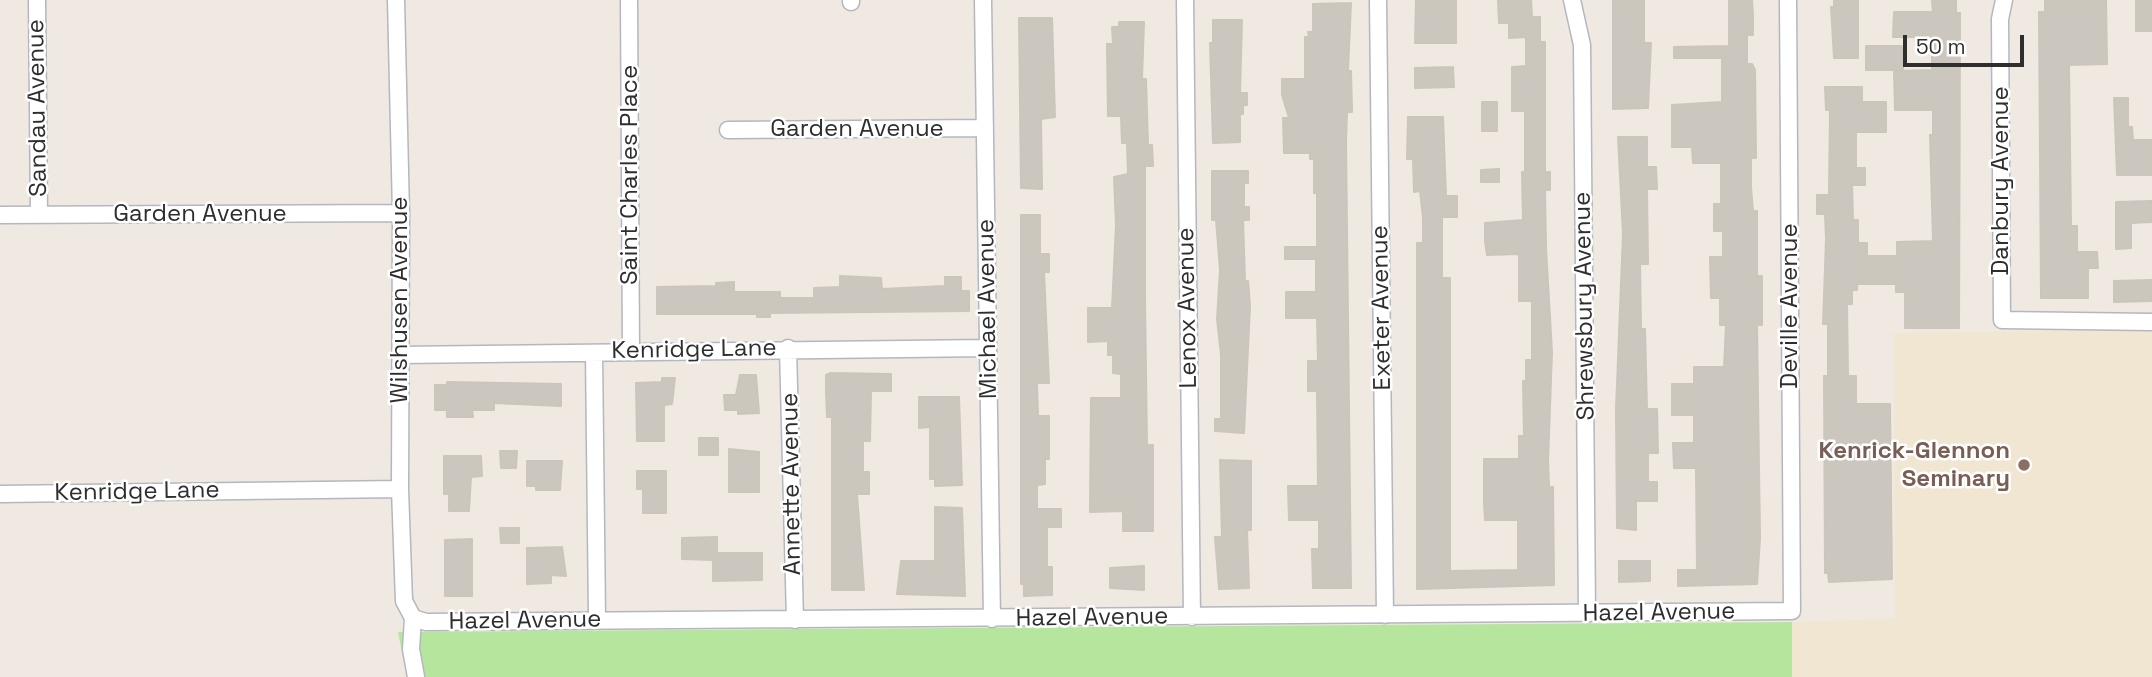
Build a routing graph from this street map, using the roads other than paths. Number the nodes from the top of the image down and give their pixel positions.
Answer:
1 (37, 0) edge
2 (396, 0) edge
3 (629, 0) edge
4 (983, 0) edge
5 (1185, 0) edge
6 (1378, 0) edge
7 (1572, 0) edge
8 (1787, 0) edge
9 (2004, 0) edge
10 (985, 128) junction
11 (728, 130) dead end
12 (401, 213) junction
13 (0, 215) edge
14 (39, 215) junction
15 (2152, 322) edge
16 (788, 348) junction
17 (988, 348) junction
18 (631, 350) junction
19 (594, 352) junction
20 (400, 355) junction
21 (400, 489) junction
22 (0, 494) edge
23 (404, 601) joint
24 (1793, 611) joint
25 (1587, 614) junction
26 (1385, 615) junction
27 (1192, 617) junction
28 (413, 618) junction
29 (597, 619) junction
30 (992, 619) junction
31 (795, 620) junction
32 (416, 677) edge

1 - 14 street, Sandau Avenue
2 - 12 street, Wilshusen Avenue
3 - 18 street, Saint Charles Place
4 - 10 street, Michael Avenue
5 - 27 street, Lenox Avenue
6 - 26 street, Exeter Avenue
7 - 25 street, Shrewsbury Avenue
8 - 24 street, Deville Avenue
9 - 15 street, Danbury Avenue
10 - 11 street, Garden Avenue
10 - 17 street, Michael Avenue
12 - 14 street, Garden Avenue
12 - 20 street, Wilshusen Avenue
13 - 14 street, Garden Avenue
16 - 17 street, Kenridge Lane
16 - 18 street, Kenridge Lane
16 - 31 street, Annette Avenue
17 - 30 street, Michael Avenue
18 - 19 street, Kenridge Lane
19 - 20 street, Kenridge Lane
19 - 29 street
20 - 21 street, Wilshusen Avenue
21 - 22 street, Kenridge Lane
21 - 23 street, Wilshusen Avenue
23 - 28 street, Hazel Avenue
24 - 25 street, Hazel Avenue
25 - 26 street, Hazel Avenue
26 - 27 street, Hazel Avenue
27 - 30 street, Hazel Avenue
28 - 29 street, Hazel Avenue
28 - 32 street
29 - 31 street, Hazel Avenue
30 - 31 street, Hazel Avenue

